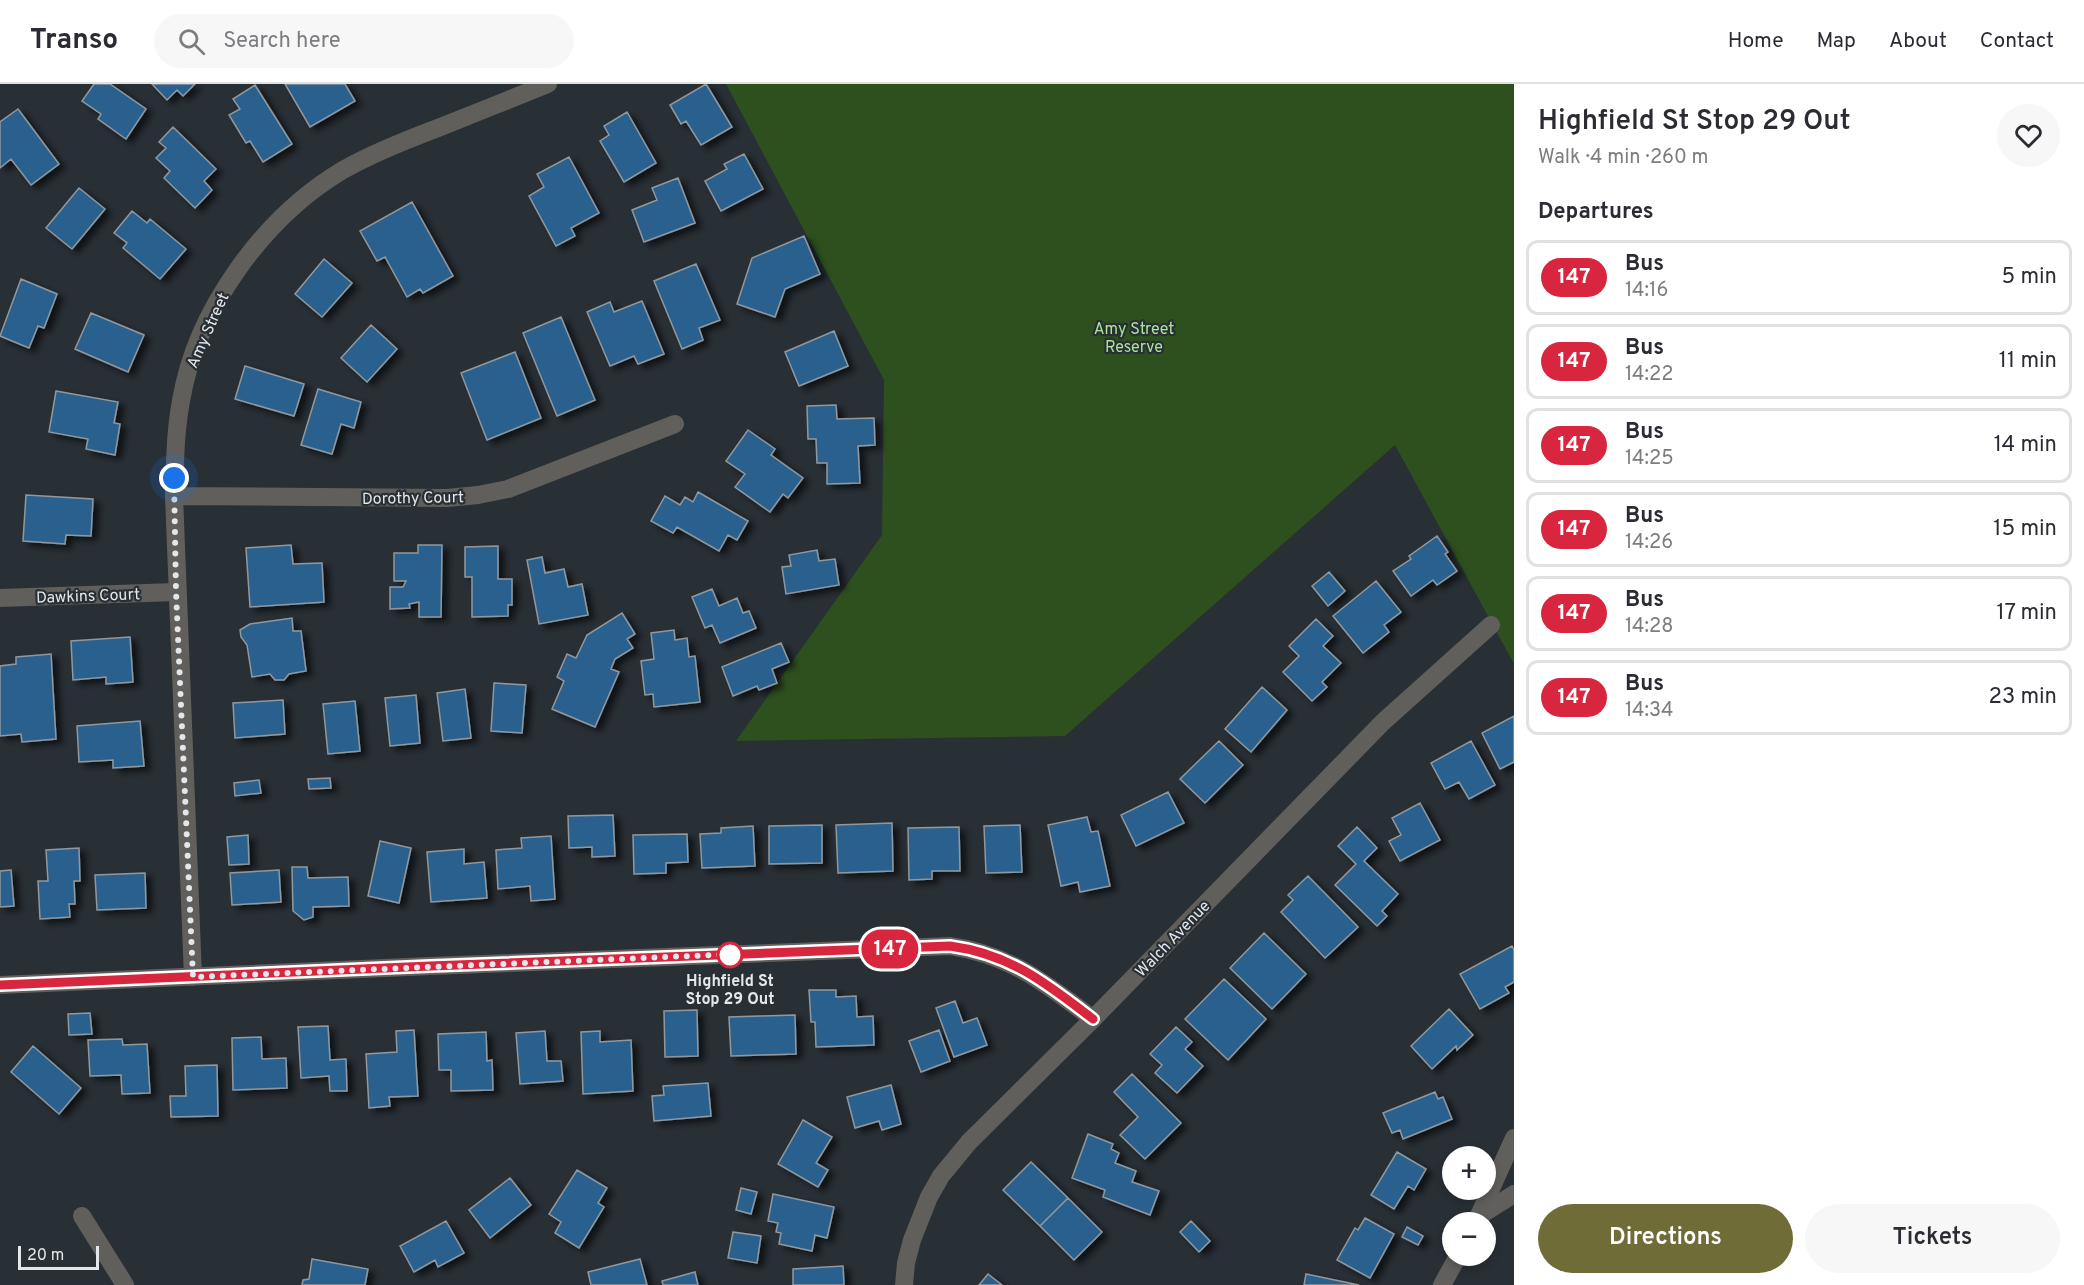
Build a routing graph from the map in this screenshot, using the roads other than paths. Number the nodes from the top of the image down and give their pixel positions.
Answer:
1 (548, 84) edge
2 (675, 424) dead end
3 (174, 496) junction
4 (176, 592) junction
5 (0, 597) edge
6 (1491, 625) dead end
7 (193, 977) junction
8 (0, 985) edge
9 (1093, 1019) junction
10 (1514, 1138) edge
11 (1514, 1194) edge
12 (1480, 1212) edge
13 (1487, 1212) edge
14 (82, 1216) dead end
15 (1452, 1266) edge
16 (124, 1285) edge
17 (904, 1285) edge
18 (1442, 1285) edge

1 - 3 street, Amy Street
2 - 3 street, Dorothy Court
3 - 4 street, Amy Street
4 - 5 street, Dawkins Court
4 - 7 street, Amy Street
6 - 9 street, Walch Avenue
7 - 8 street
7 - 9 street
9 - 17 street, Walch Avenue
10 - 12 street
11 - 13 street
14 - 16 street
15 - 18 street

